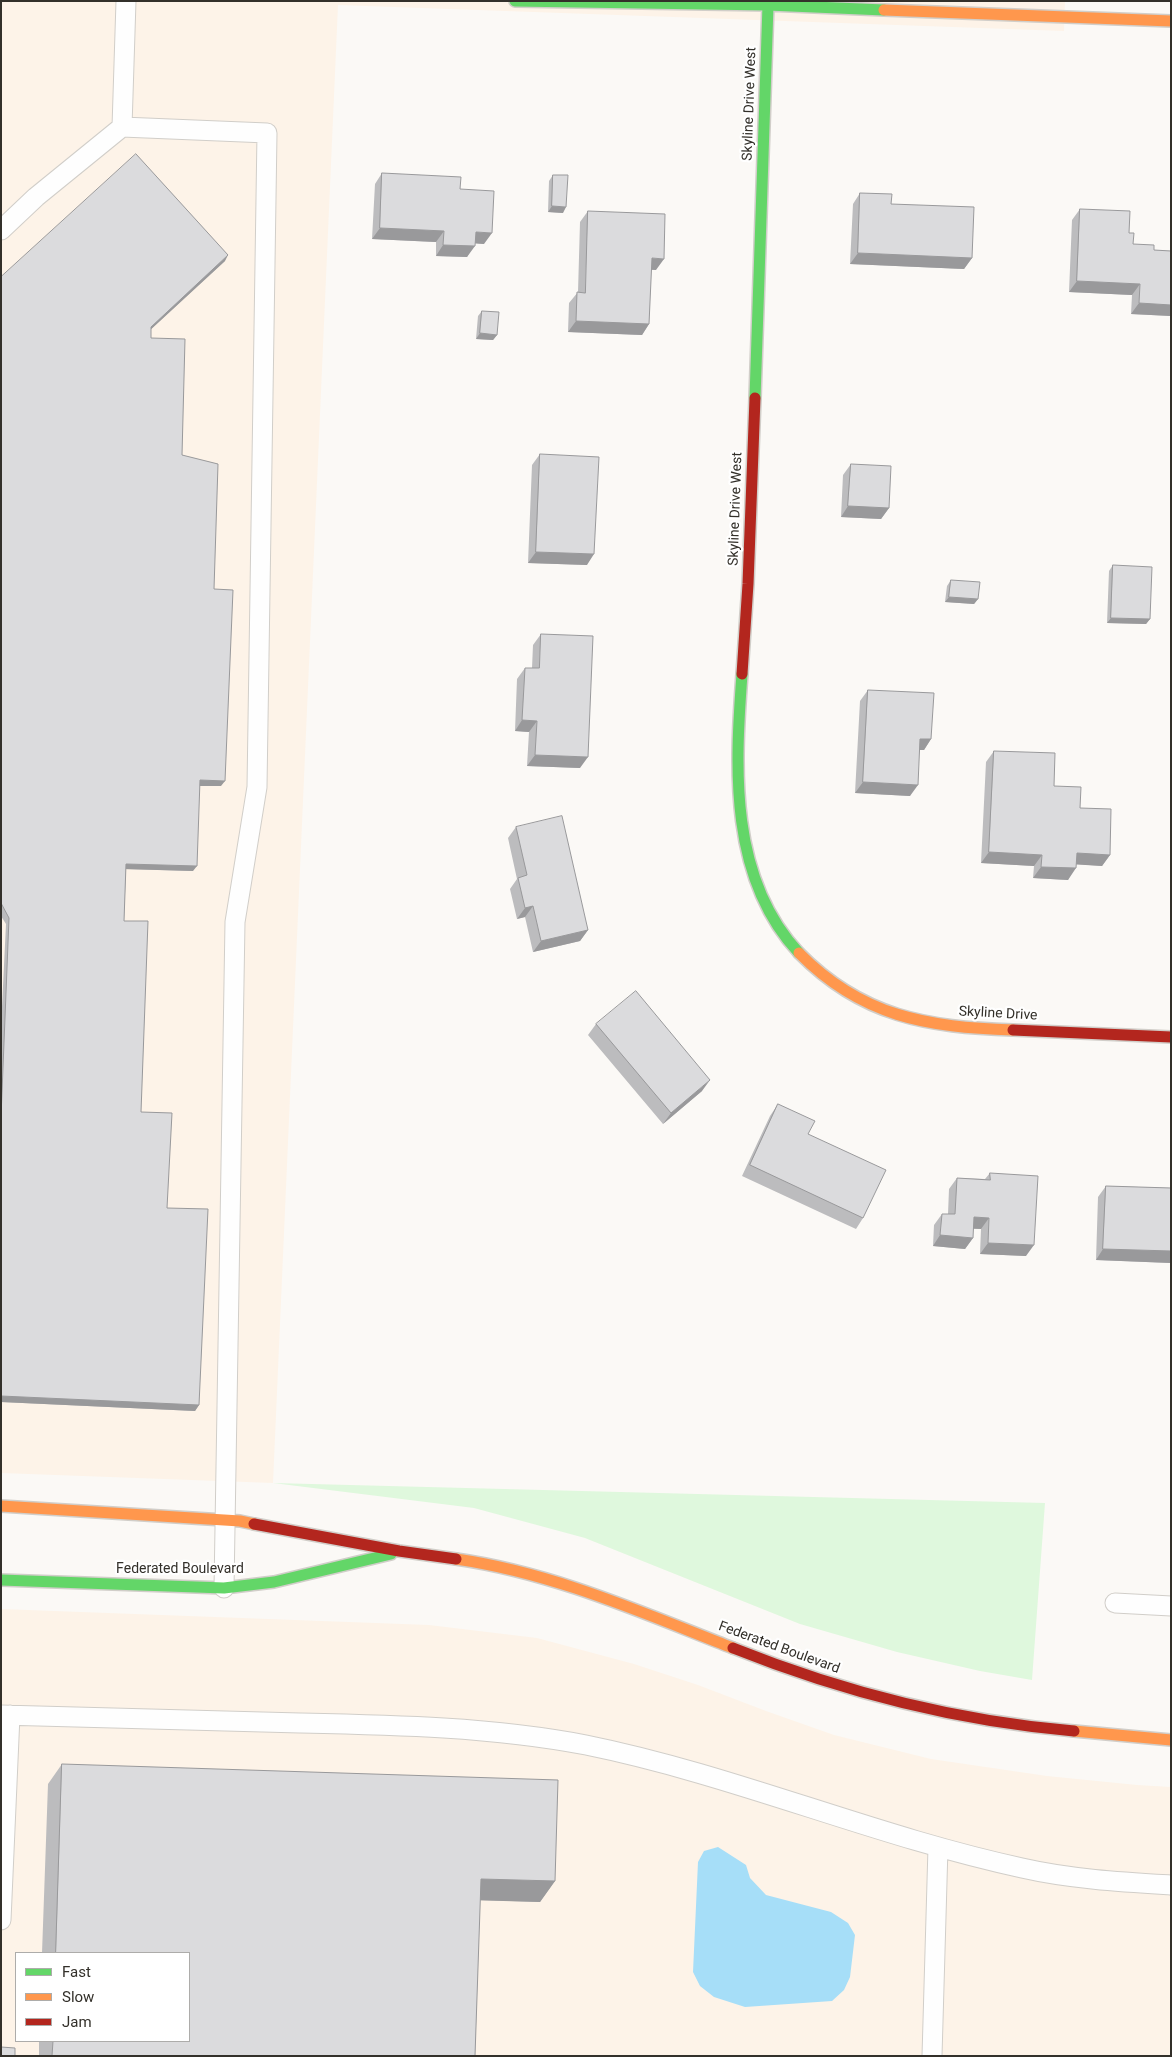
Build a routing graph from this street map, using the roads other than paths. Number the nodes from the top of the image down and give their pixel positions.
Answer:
1 (126, 1) edge
2 (515, 1) edge
3 (768, 5) junction
4 (979, 7) edge
5 (1171, 21) edge
6 (122, 127) junction
7 (1, 230) edge
8 (834, 984) joint
9 (1171, 1036) edge
10 (1, 1506) edge
11 (224, 1520) junction
12 (415, 1552) junction
13 (1, 1580) edge
14 (224, 1588) junction
15 (1115, 1603) dead end
16 (1171, 1606) edge
17 (6, 1715) edge
18 (1171, 1740) edge
19 (938, 1847) junction
20 (1171, 1885) edge
21 (1, 1920) edge
22 (932, 2056) edge

1 - 6 lane
2 - 3 main road
3 - 4 main road
3 - 8 main road, Skyline Drive West
4 - 5 main road
6 - 7 lane
6 - 11 lane
8 - 9 main road, Skyline Drive
10 - 11 main road, Federated Boulevard
11 - 12 main road, Federated Boulevard
11 - 14 lane
12 - 14 main road, Federated Boulevard
12 - 18 main road, Federated Boulevard
13 - 14 main road, Federated Boulevard
15 - 16 lane
17 - 19 lane
17 - 21 lane
19 - 20 lane
19 - 22 lane

